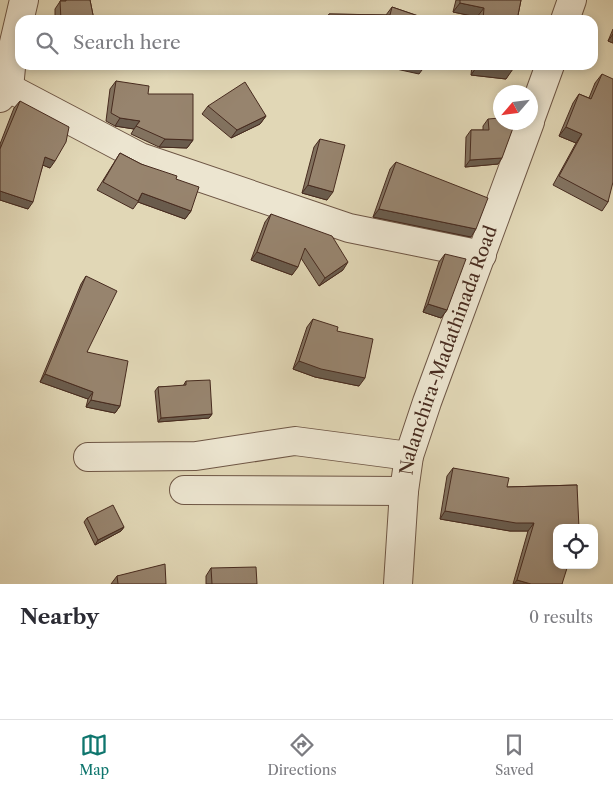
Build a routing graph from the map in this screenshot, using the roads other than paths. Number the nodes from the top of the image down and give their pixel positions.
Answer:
1 (24, 0) edge
2 (572, 0) edge
3 (20, 15) edge
4 (567, 15) edge
5 (15, 35) edge
6 (548, 70) edge
7 (4, 93) edge
8 (538, 99) edge
9 (527, 130) edge
10 (482, 255) junction
11 (409, 456) junction
12 (88, 457) dead end
13 (184, 490) dead end
14 (404, 491) junction
15 (398, 584) edge

1 - 3 street
2 - 4 street
5 - 7 street
6 - 8 street, Nalanchira-Madathinada Road
7 - 10 street
9 - 10 street, Nalanchira-Madathinada Road
10 - 11 street, Nalanchira-Madathinada Road
11 - 12 street
11 - 14 street, Nalanchira-Madathinada Road
13 - 14 street
14 - 15 street, Nalanchira-Madathinada Road

